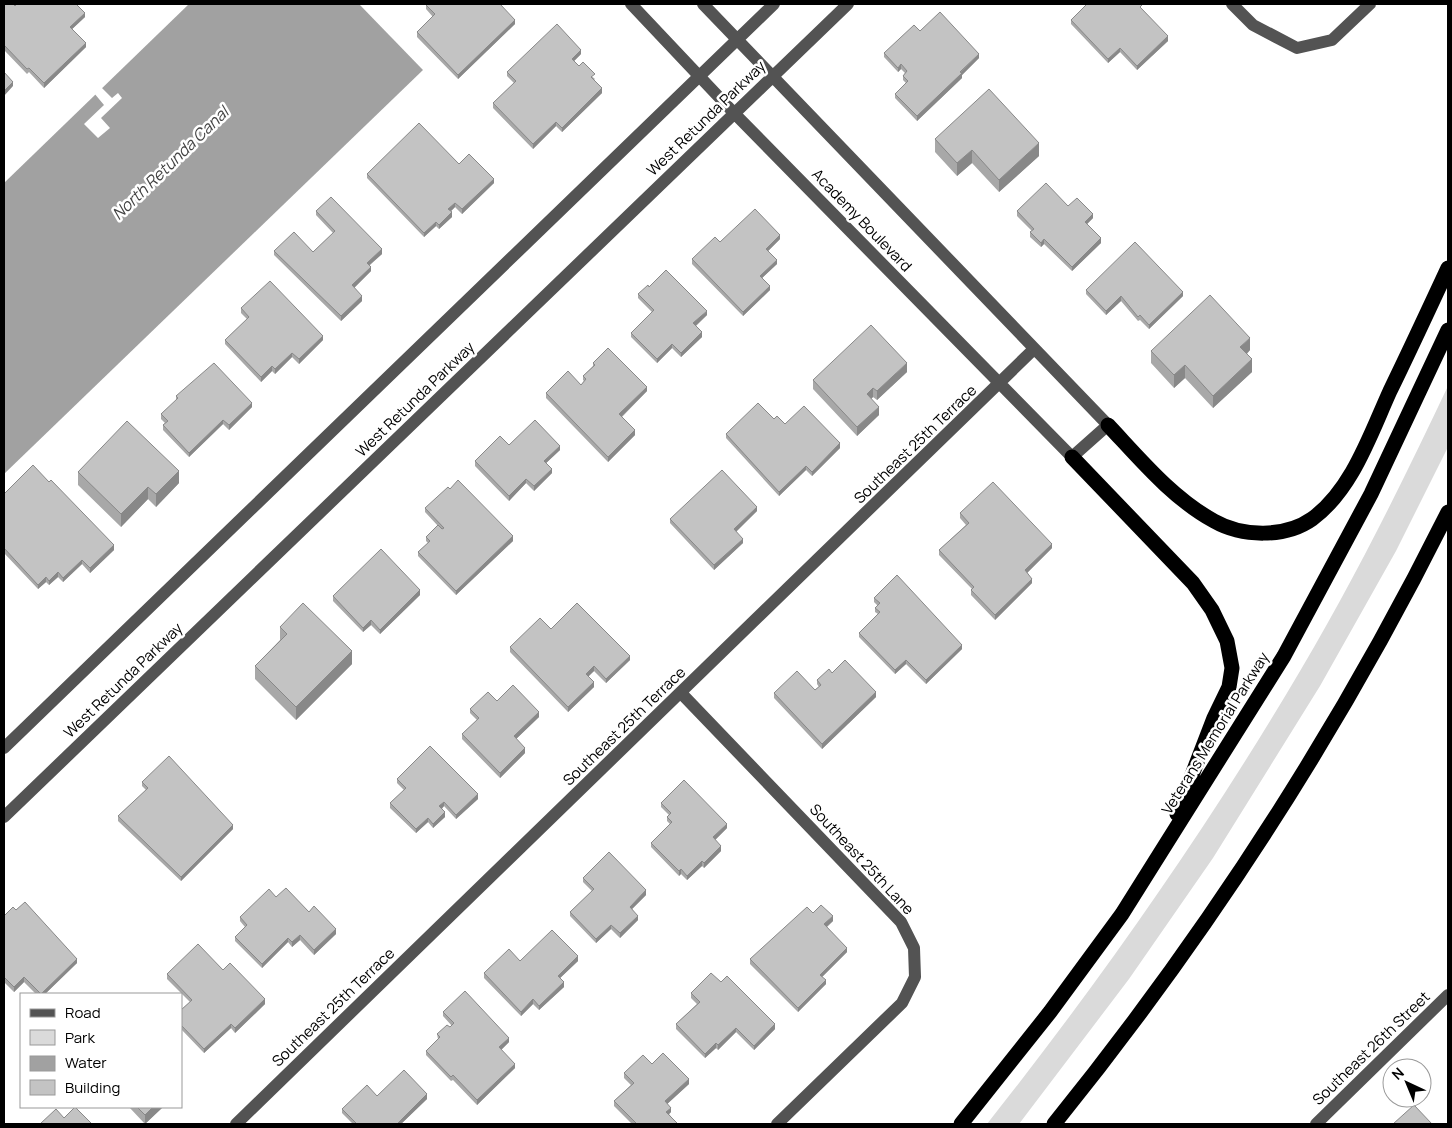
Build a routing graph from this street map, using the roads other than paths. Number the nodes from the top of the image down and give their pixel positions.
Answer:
1 (631, 4) edge
2 (703, 4) edge
3 (774, 4) edge
4 (848, 4) edge
5 (1232, 4) edge
6 (1370, 4) edge
7 (737, 39) junction
8 (699, 76) junction
9 (773, 76) junction
10 (734, 113) junction
11 (1448, 268) edge
12 (1448, 330) edge
13 (1034, 349) junction
14 (1000, 384) junction
15 (1108, 425) junction
16 (1072, 457) junction
17 (1448, 512) edge
18 (682, 693) junction
19 (4, 748) edge
20 (4, 817) edge
21 (1165, 846) junction
22 (1448, 995) edge
23 (236, 1124) edge
24 (777, 1124) edge
25 (961, 1124) edge
26 (1054, 1124) edge
27 (1316, 1124) edge

1 - 8 street, Academy Boulevard
2 - 7 street
3 - 7 street
4 - 9 street, West Retunda Parkway
5 - 6 street
7 - 8 street
7 - 9 street
8 - 10 street, Academy Boulevard
8 - 19 street
9 - 10 street, West Retunda Parkway
9 - 13 street
10 - 14 street, Academy Boulevard
10 - 20 street, West Retunda Parkway
11 - 15 highway
12 - 21 highway, Veterans Memorial Parkway
13 - 14 street, Southeast 25th Terrace
13 - 15 street
14 - 16 street, Academy Boulevard
14 - 18 street, Southeast 25th Terrace
15 - 16 street
16 - 21 highway
17 - 26 highway
18 - 23 street, Southeast 25th Terrace
18 - 24 street, Southeast 25th Lane
21 - 25 highway, Veterans Memorial Parkway
22 - 27 street, Southeast 26th Street

